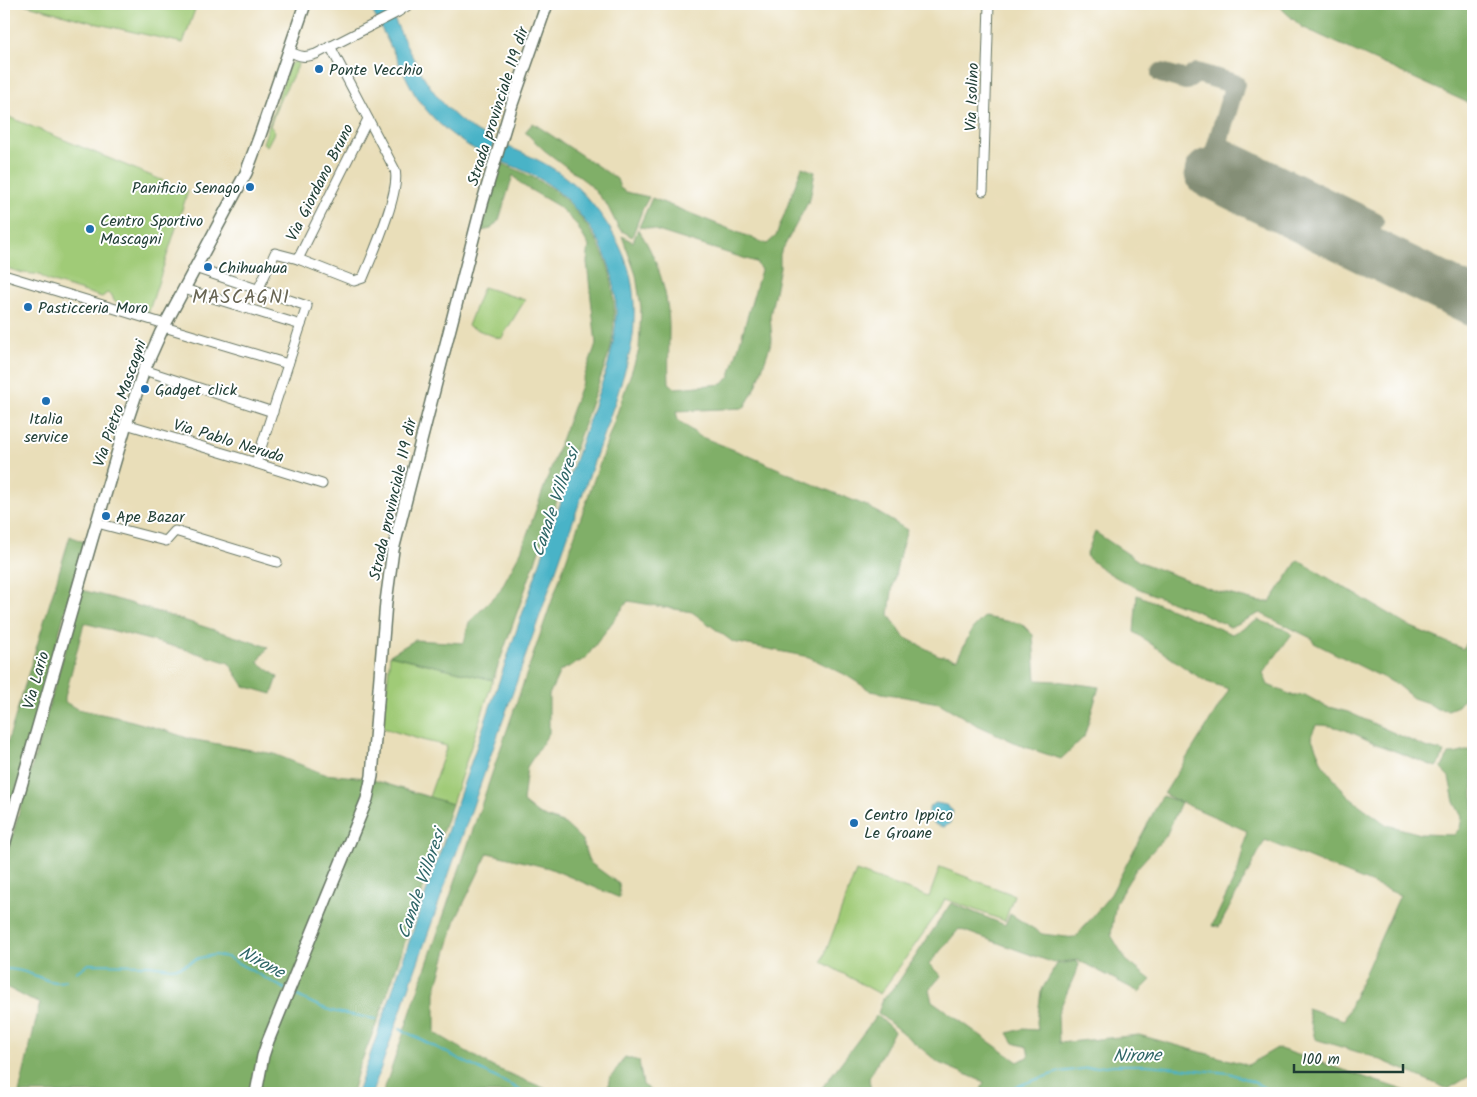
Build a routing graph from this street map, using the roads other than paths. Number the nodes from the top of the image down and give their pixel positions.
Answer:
1 (305, 4) edge
2 (410, 4) edge
3 (547, 4) edge
4 (989, 4) edge
5 (330, 46) junction
6 (289, 51) junction
7 (368, 119) junction
8 (983, 191) dead end
9 (298, 259) junction
10 (195, 268) junction
11 (4, 275) edge
12 (184, 289) junction
13 (258, 290) junction
14 (301, 325) junction
15 (165, 326) junction
16 (288, 364) junction
17 (144, 370) junction
18 (273, 412) junction
19 (126, 424) junction
20 (256, 463) junction
21 (322, 484) dead end
22 (97, 524) junction
23 (277, 562) dead end
24 (80, 581) joint
25 (4, 845) edge
26 (258, 1091) edge

1 - 6 street, Via Pietro Mascagni
2 - 5 street
3 - 26 street, Strada provinciale 119 dir
4 - 8 street, Via Isolino
5 - 6 street
5 - 7 street
6 - 10 street, Via Pietro Mascagni
7 - 9 street, Via Giordano Bruno
7 - 9 street
9 - 13 street
10 - 12 street, Via Pietro Mascagni
10 - 13 street
11 - 15 street
12 - 14 street
12 - 15 street, Via Pietro Mascagni
13 - 14 street
14 - 16 street
15 - 16 street
15 - 17 street, Via Pietro Mascagni
16 - 18 street
17 - 18 street
17 - 19 street, Via Pietro Mascagni
18 - 20 street
19 - 20 street, Via Pablo Neruda
19 - 22 street, Via Pietro Mascagni
20 - 21 street, Via Pablo Neruda
22 - 23 street
22 - 24 street, Via Pietro Mascagni
24 - 25 street, Via Lario

